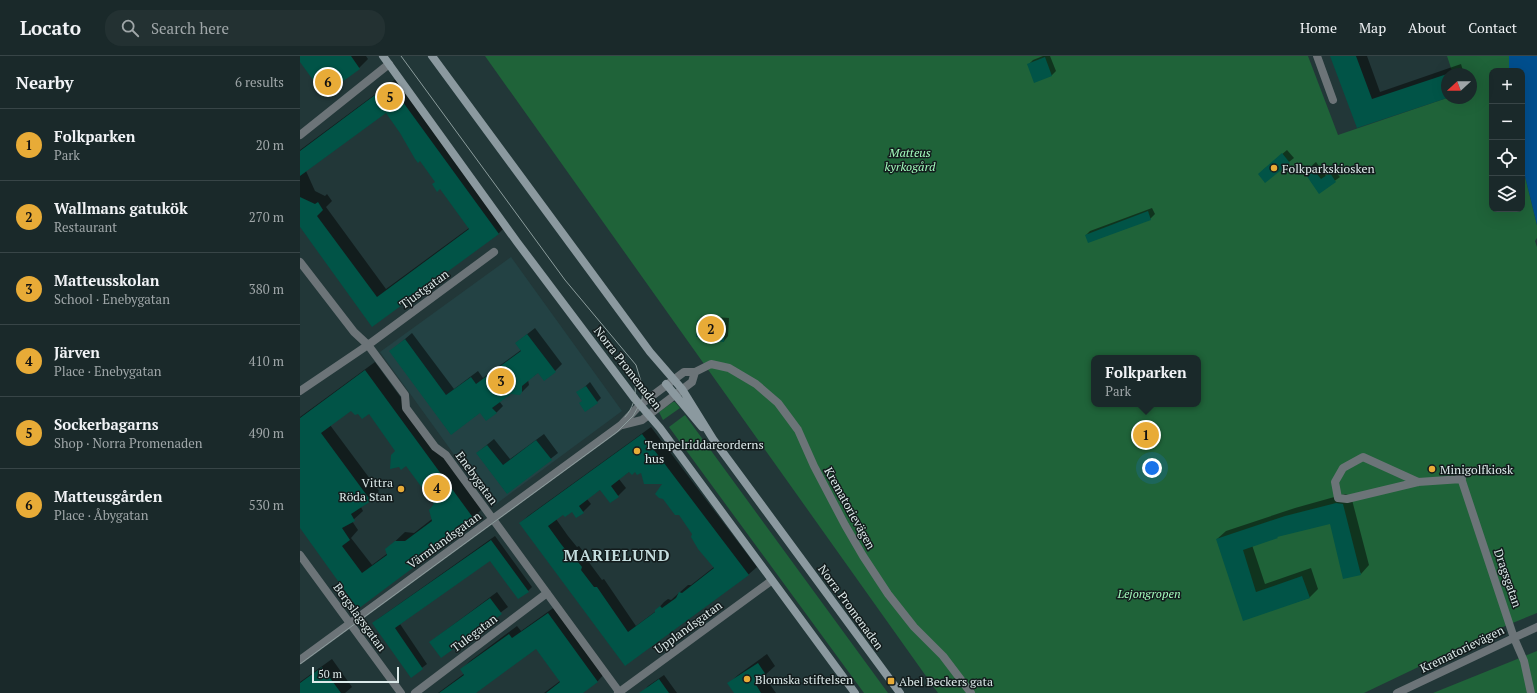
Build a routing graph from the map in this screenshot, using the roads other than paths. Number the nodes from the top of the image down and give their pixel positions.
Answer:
1 (383, 56) edge
2 (432, 56) edge
3 (1317, 56) edge
4 (389, 64) junction
5 (1334, 100) dead end
6 (300, 135) edge
7 (494, 252) dead end
8 (300, 262) edge
9 (368, 345) junction
10 (695, 372) junction
11 (674, 379) junction
12 (666, 384) junction
13 (682, 389) junction
14 (300, 391) edge
15 (674, 395) junction
16 (640, 405) junction
17 (649, 414) junction
18 (621, 425) junction
19 (713, 439) junction
20 (1418, 482) junction
21 (492, 520) junction
22 (300, 555) edge
23 (771, 581) junction
24 (547, 593) junction
25 (350, 623) junction
26 (1537, 627) edge
27 (1514, 638) junction
28 (300, 660) edge
29 (401, 693) edge
30 (415, 693) edge
31 (619, 693) edge
32 (855, 693) edge
33 (900, 693) edge
34 (971, 693) edge
35 (1397, 693) edge
36 (1531, 693) edge

1 - 4 main road, Norra Promenaden
2 - 11 main road, Norra Promenaden
3 - 5 street
4 - 6 street
4 - 16 main road, Norra Promenaden
7 - 9 street, Tjustgatan
8 - 9 street, Enebygatan
9 - 14 street, Tjustgatan
9 - 21 street, Enebygatan
10 - 11 street, Krematorievägen
10 - 13 street
10 - 34 street, Krematorievägen
11 - 12 street, Värmlandsgatan
11 - 13 main road, Norra Promenaden
12 - 15 main road, Norra Promenaden
12 - 16 street, Värmlandsgatan
13 - 15 street
13 - 19 main road, Norra Promenaden
15 - 17 street
15 - 19 main road, Norra Promenaden
16 - 17 main road, Norra Promenaden
16 - 18 street, Värmlandsgatan
17 - 18 street, Värmlandsgatan
17 - 23 main road, Norra Promenaden
18 - 21 street, Värmlandsgatan
19 - 33 main road, Norra Promenaden
20 - 20 street
20 - 27 street, Dragsgatan
21 - 24 street, Enebygatan
21 - 25 street, Värmlandsgatan
22 - 25 street, Bergslagsgatan
23 - 31 street, Upplandsgatan
23 - 32 main road, Norra Promenaden
24 - 30 street, Tulegatan
24 - 31 street, Enebygatan
25 - 28 street, Värmlandsgatan
25 - 29 street, Bergslagsgatan
26 - 27 street, Krematorievägen
27 - 35 street, Krematorievägen
27 - 36 street, Dragsgatan

